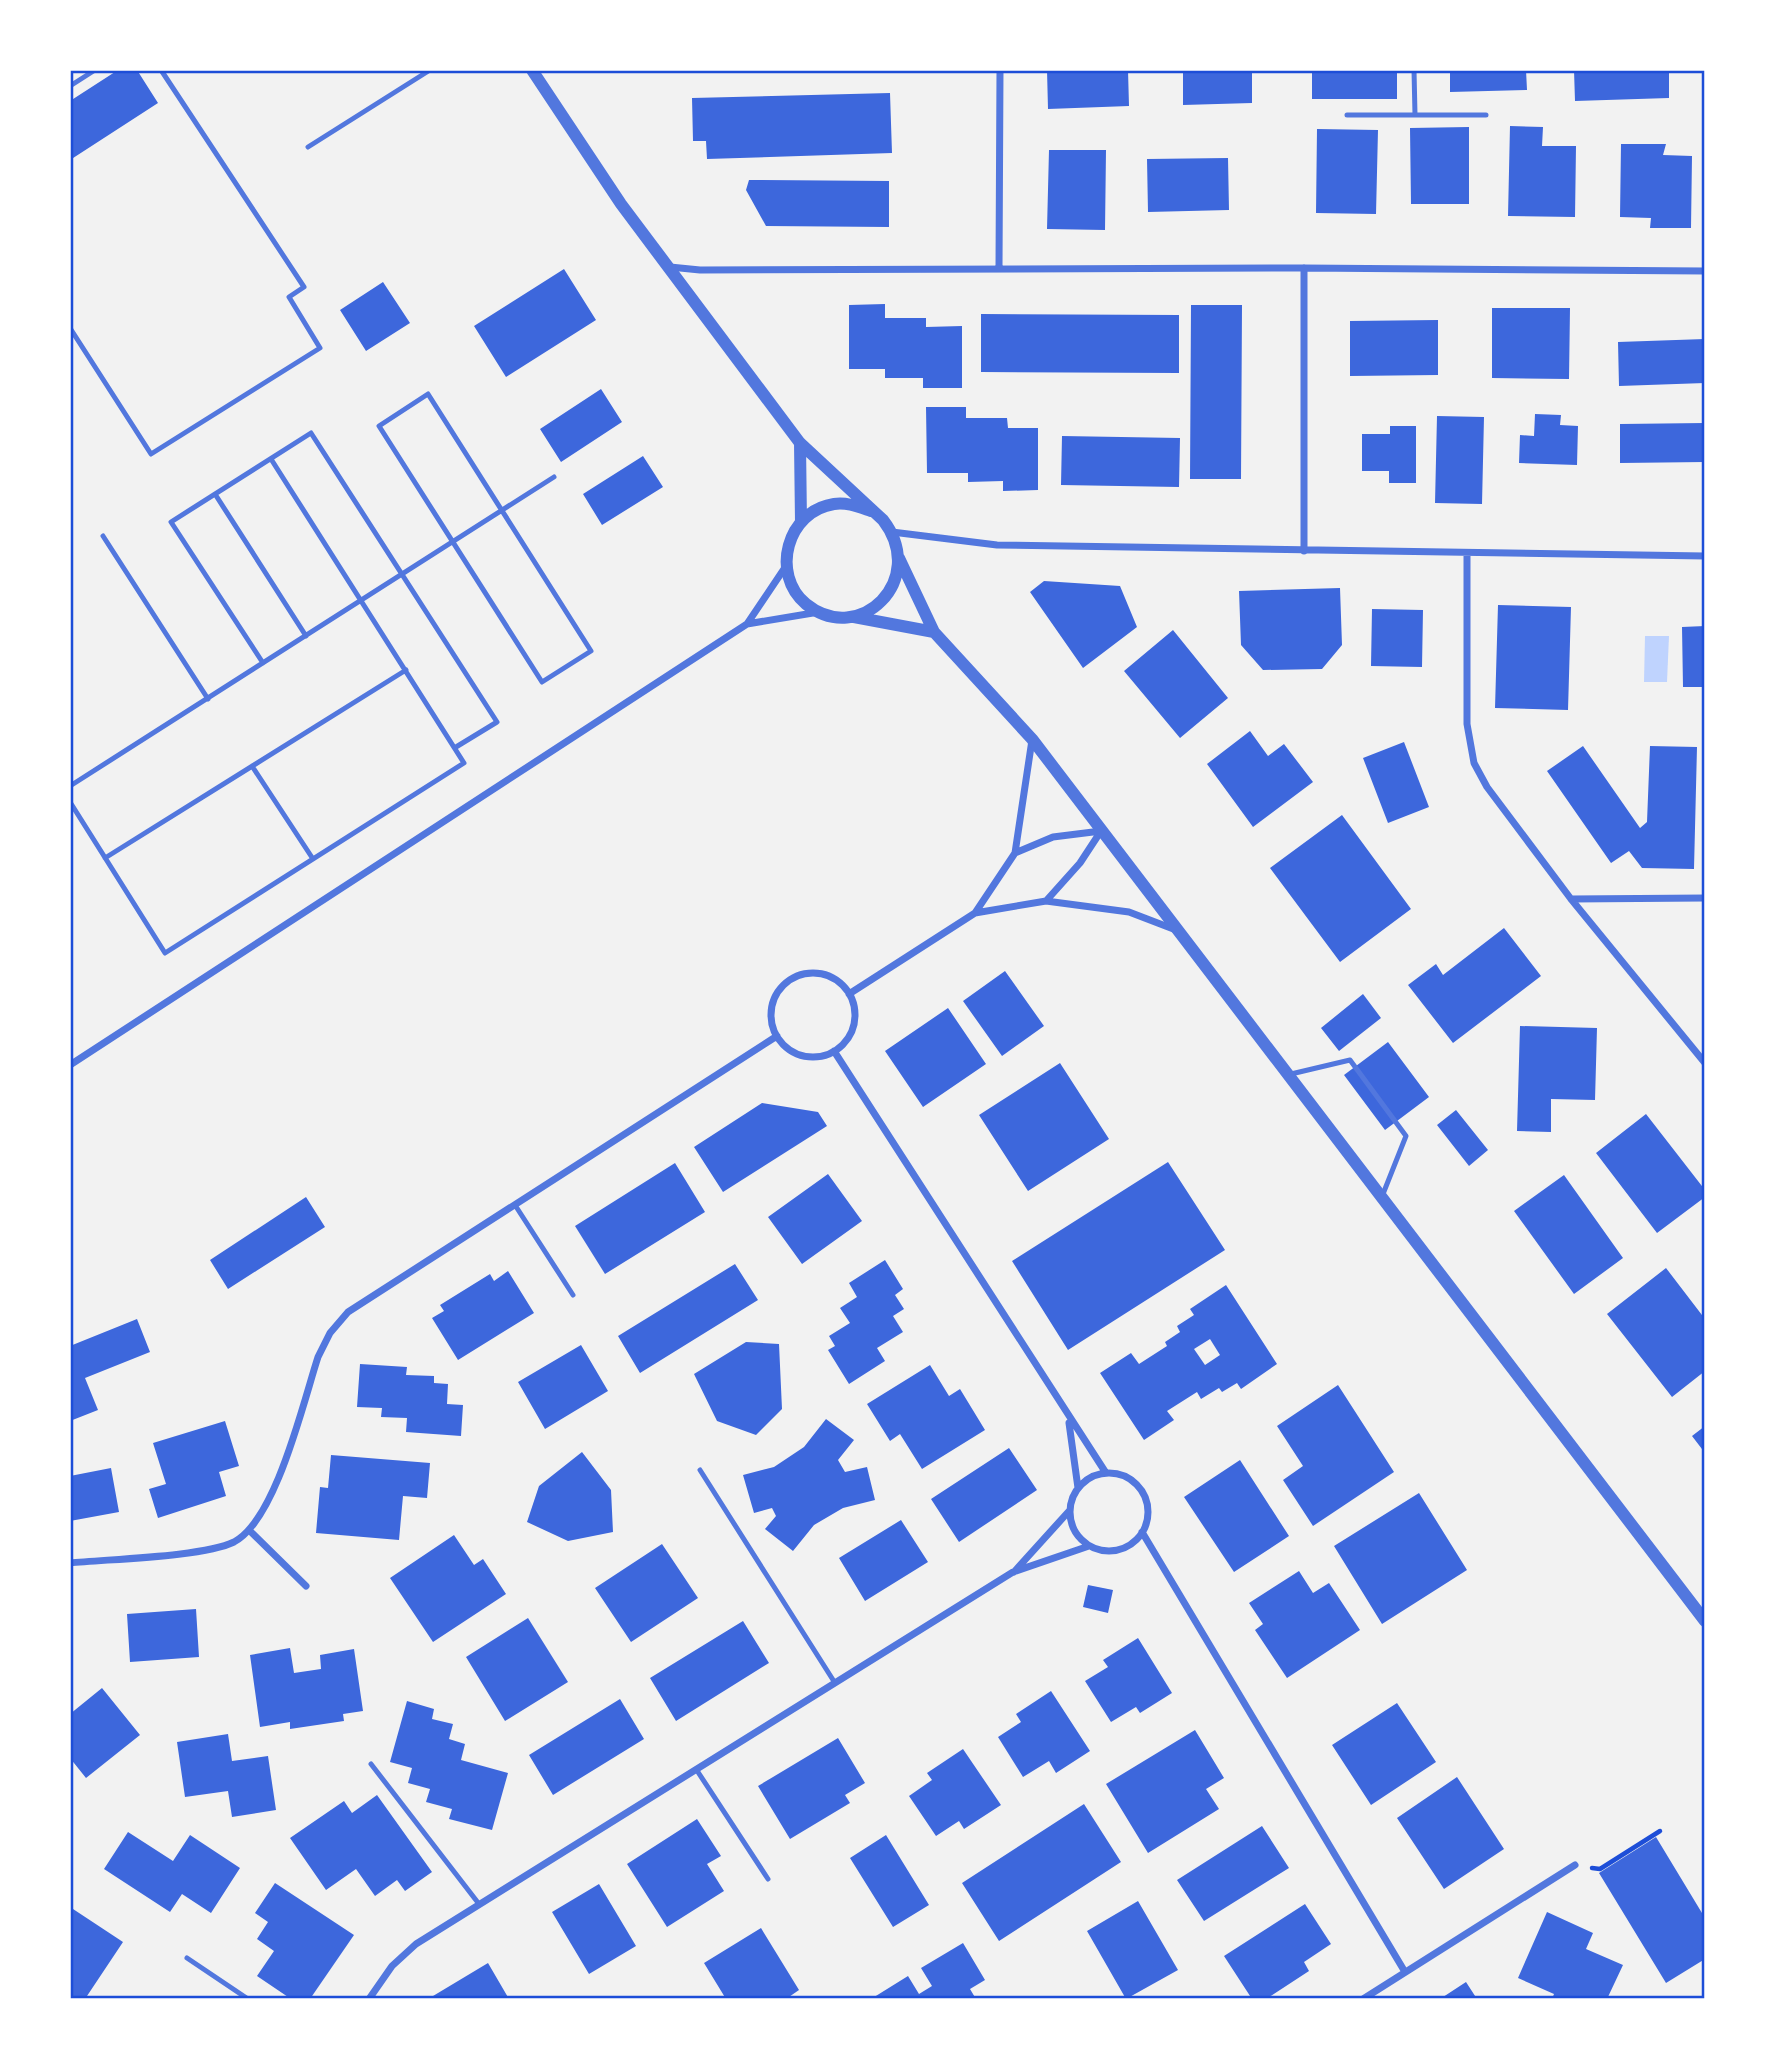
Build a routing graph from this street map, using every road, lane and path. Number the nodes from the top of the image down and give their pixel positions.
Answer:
1 (95, 70) edge
2 (161, 70) edge
3 (430, 70) edge
4 (532, 70) edge
5 (1000, 70) edge
6 (1414, 70) edge
7 (70, 86) edge
8 (1347, 115) dead end
9 (1415, 115) junction
10 (1486, 115) dead end
11 (308, 147) dead end
12 (670, 267) junction
13 (999, 268) junction
14 (1304, 268) junction
15 (1705, 271) edge
16 (70, 328) edge
17 (800, 443) junction
18 (271, 459) junction
19 (554, 477) dead end
20 (215, 494) junction
21 (503, 511) junction
22 (871, 511) junction
23 (801, 522) junction
24 (892, 532) junction
25 (103, 536) dead end
26 (454, 542) junction
27 (1304, 551) junction
28 (1468, 554) junction
29 (1705, 556) edge
30 (899, 558) junction
31 (786, 565) junction
32 (404, 573) junction
33 (361, 600) junction
34 (819, 612) junction
35 (850, 617) junction
36 (747, 624) junction
37 (934, 632) junction
38 (306, 636) junction
39 (263, 663) junction
40 (406, 670) junction
41 (208, 699) junction
42 (1032, 739) junction
43 (456, 747) junction
44 (252, 766) junction
45 (70, 786) edge
46 (70, 802) edge
47 (1101, 831) junction
48 (1015, 853) junction
49 (105, 858) junction
50 (313, 859) junction
51 (1705, 898) edge
52 (1571, 899) junction
53 (1046, 901) junction
54 (975, 914) junction
55 (1177, 930) junction
56 (849, 994) junction
57 (777, 1036) junction
58 (834, 1051) junction
59 (1705, 1063) edge
60 (70, 1066) edge
61 (1288, 1075) junction
62 (1381, 1197) junction
63 (516, 1205) junction
64 (573, 1295) dead end
65 (1069, 1419) junction
66 (700, 1470) dead end
67 (1106, 1473) junction
68 (1078, 1488) junction
69 (1070, 1510) junction
70 (250, 1531) junction
71 (1142, 1532) junction
72 (1089, 1546) junction
73 (70, 1563) edge
74 (1013, 1572) junction
75 (306, 1586) dead end
76 (1703, 1614) edge
77 (835, 1683) junction
78 (371, 1763) dead end
79 (696, 1769) junction
80 (1660, 1831) dead end
81 (1575, 1865) dead end
82 (1600, 1869) dead end
83 (768, 1879) dead end
84 (479, 1904) junction
85 (187, 1958) dead end
86 (1405, 1972) junction
87 (248, 1999) edge
88 (369, 1999) edge
89 (1363, 1999) edge

1 - 7 lane
2 - 16 lane
3 - 11 lane
4 - 12 street
5 - 13 street
6 - 9 lane
8 - 9 lane
9 - 10 lane
12 - 13 street
12 - 17 street
13 - 14 street
14 - 15 street
14 - 27 street
17 - 22 street
17 - 23 street
18 - 20 lane
18 - 32 lane
18 - 33 lane
19 - 21 lane
20 - 38 lane
20 - 39 lane
21 - 26 lane
21 - 26 lane
21 - 26 lane
22 - 23 street
22 - 24 street
23 - 31 street
24 - 27 street
24 - 30 street
25 - 41 lane
26 - 32 lane
27 - 28 street
28 - 29 street
28 - 52 street
30 - 35 street
30 - 37 street
31 - 34 street
31 - 36 street
32 - 33 lane
32 - 43 lane
33 - 38 lane
33 - 40 lane
34 - 35 street
34 - 36 street
35 - 37 street
36 - 60 street
37 - 42 street
38 - 39 lane
39 - 41 lane
40 - 43 lane
40 - 44 lane
41 - 45 lane
42 - 47 street
42 - 48 street
43 - 50 lane
44 - 49 lane
44 - 50 lane
46 - 49 lane
47 - 48 street
47 - 53 street
47 - 55 street
48 - 54 street
49 - 50 lane
51 - 52 street
52 - 59 street
53 - 54 street
53 - 55 street
54 - 56 street
55 - 61 street
56 - 57 street
56 - 58 street
57 - 58 street
57 - 63 street
58 - 65 street
61 - 62 street
61 - 62 lane
62 - 76 street
63 - 64 lane
63 - 70 street
65 - 67 street
65 - 68 street
66 - 77 lane
67 - 68 street
67 - 71 street
68 - 69 street
69 - 72 street
69 - 74 street
70 - 73 street
70 - 75 street
71 - 72 street
71 - 86 street
72 - 74 street
74 - 77 street
77 - 79 street
78 - 84 lane
79 - 83 lane
79 - 84 street
80 - 82 path
81 - 86 street
84 - 88 street
85 - 87 lane
86 - 89 street

